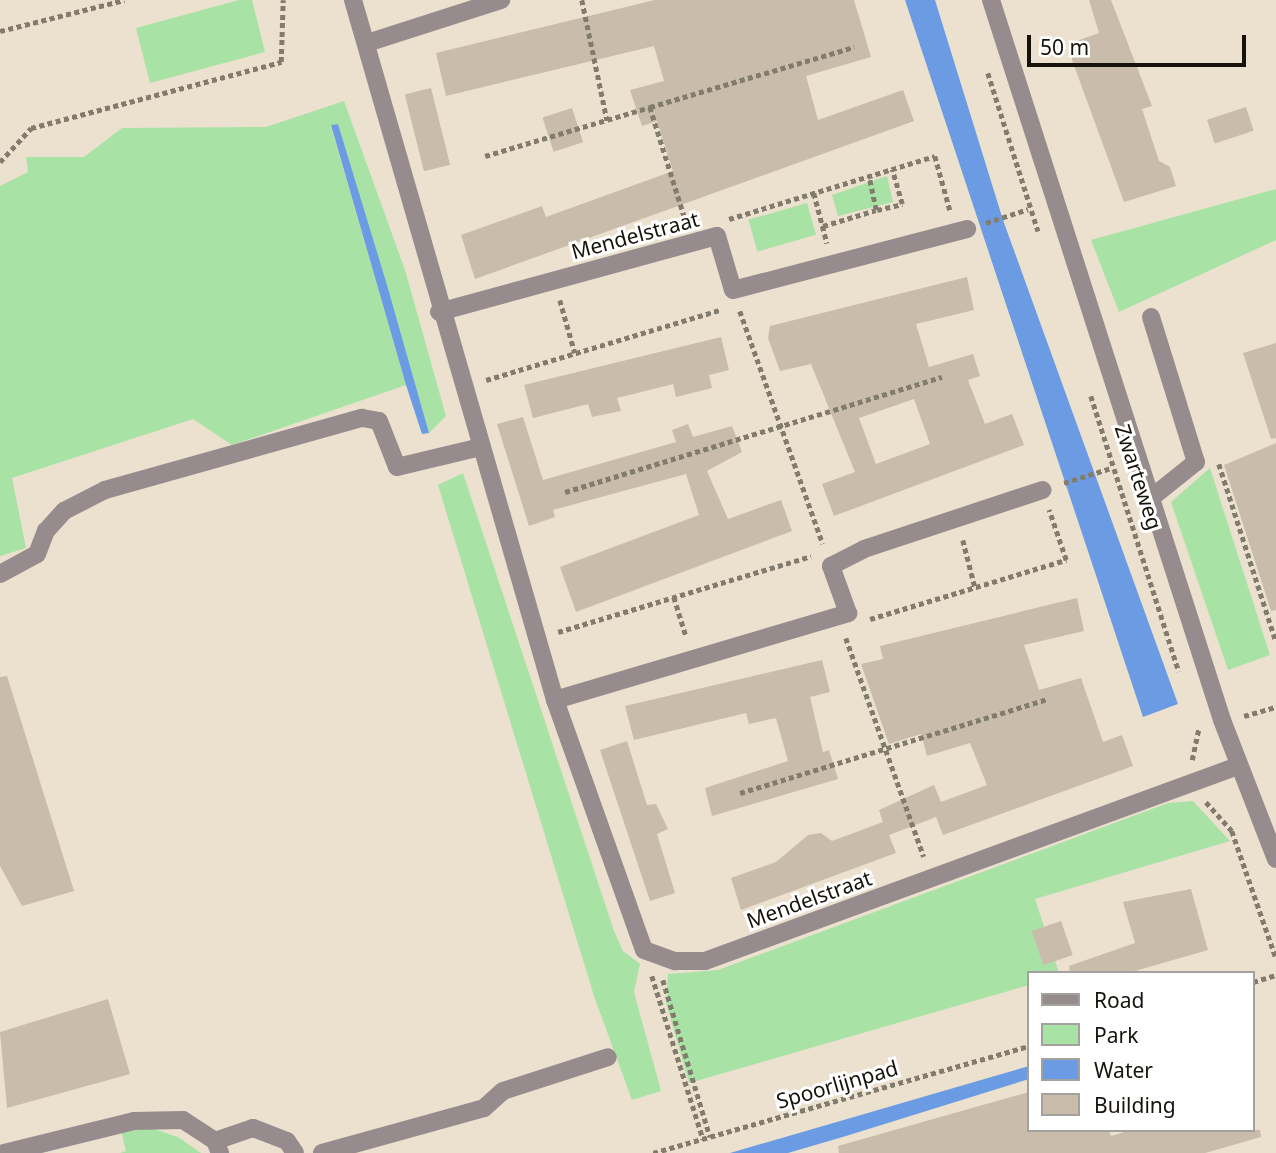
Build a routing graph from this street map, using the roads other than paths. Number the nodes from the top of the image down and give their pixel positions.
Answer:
1 (353, 0) edge
2 (501, 0) edge
3 (991, 0) edge
4 (367, 43) junction
5 (961, 230) road end
6 (439, 313) junction
7 (1151, 317) dead end
8 (480, 447) junction
9 (1047, 488) road end
10 (1151, 498) junction
11 (0, 574) edge
12 (555, 700) junction
13 (1238, 766) junction
14 (1276, 859) edge
15 (608, 1057) dead end
16 (217, 1147) edge
17 (4, 1153) edge
18 (295, 1153) edge
19 (322, 1153) edge

1 - 4 street
2 - 4 street
3 - 10 street, Zwarteweg
4 - 6 street
5 - 6 street, Mendelstraat
6 - 8 street
7 - 10 street
8 - 11 street
8 - 12 street
9 - 12 street
10 - 13 street, Zwarteweg
12 - 13 street, Mendelstraat
13 - 14 street, Zwarteweg
15 - 19 street
16 - 17 street
16 - 18 street

